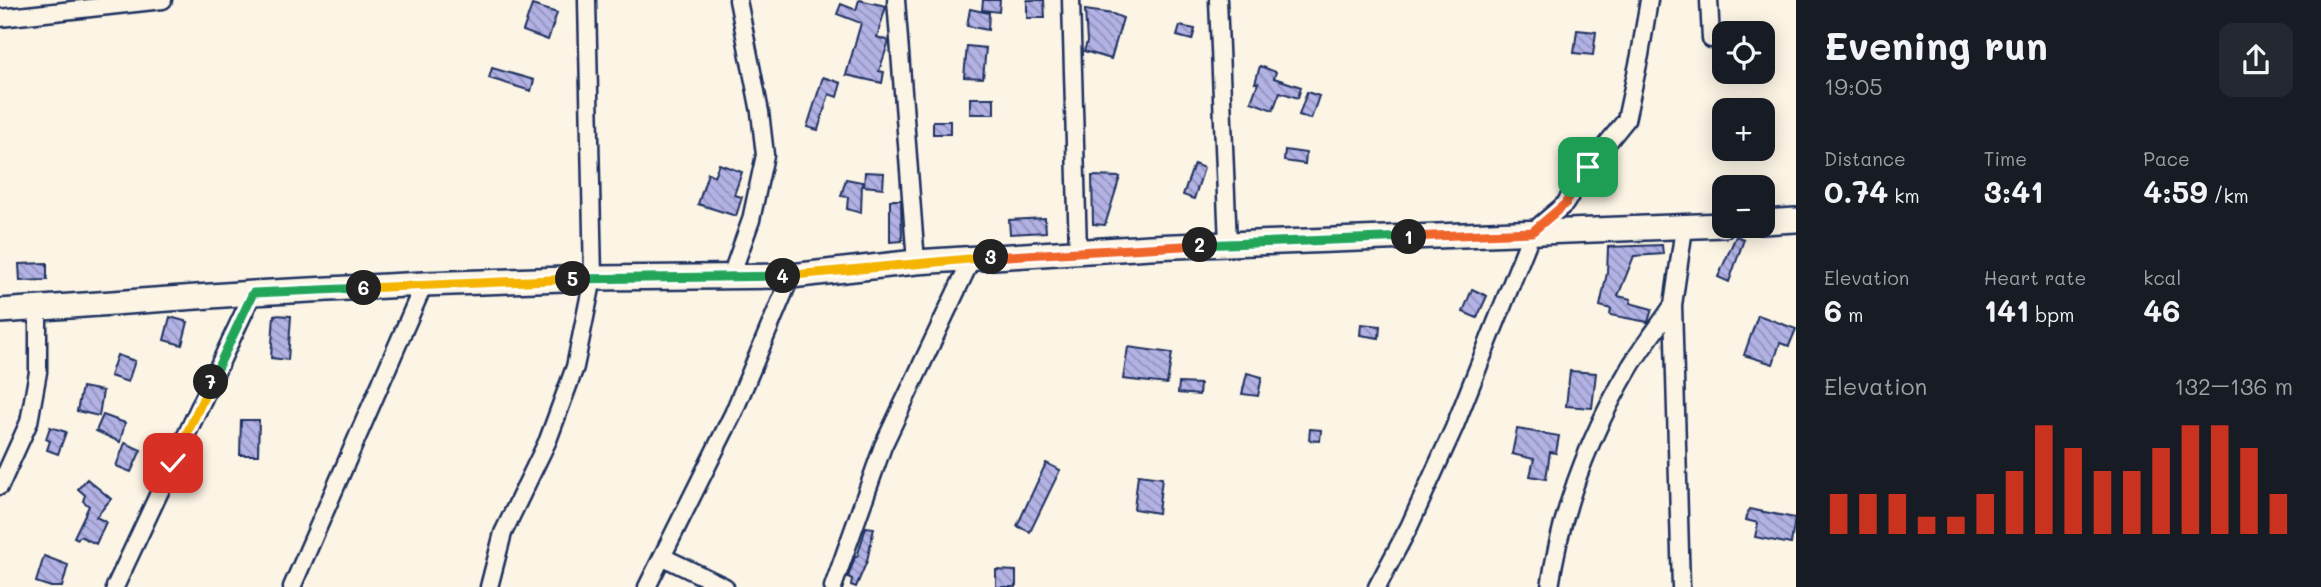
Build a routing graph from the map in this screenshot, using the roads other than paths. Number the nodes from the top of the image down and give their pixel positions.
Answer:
1 (163, 0) edge
2 (587, 0) edge
3 (738, 0) edge
4 (896, 0) edge
5 (1071, 0) edge
6 (1218, 0) edge
7 (1649, 0) edge
8 (1709, 0) edge
9 (0, 18) edge
10 (1711, 39) dead end
11 (1796, 220) edge
12 (1775, 221) edge
13 (1712, 226) edge
14 (1684, 228) junction
15 (1532, 232) junction
16 (1228, 244) junction
17 (1078, 251) junction
18 (972, 258) junction
19 (916, 262) junction
20 (732, 276) junction
21 (791, 276) junction
22 (593, 278) junction
23 (424, 284) junction
24 (253, 293) junction
25 (1673, 305) junction
26 (38, 308) junction
27 (0, 311) edge
28 (0, 486) edge
29 (663, 557) junction
30 (115, 587) edge
31 (292, 587) edge
32 (489, 587) edge
33 (647, 587) edge
34 (725, 587) edge
35 (833, 587) edge
36 (1377, 587) edge
37 (1550, 587) edge
38 (1681, 587) edge

1 - 9 street
2 - 22 street
3 - 20 street
4 - 19 street
5 - 17 street
6 - 16 street
7 - 15 street
8 - 10 street
11 - 12 street
13 - 14 street
14 - 15 street
14 - 25 street
15 - 16 street
15 - 36 street
16 - 17 street
17 - 18 street
18 - 19 street
18 - 35 street
19 - 21 street
20 - 21 street
20 - 22 street
21 - 29 street
22 - 23 street
22 - 32 street
23 - 24 street
23 - 31 street
24 - 26 street
24 - 30 street
25 - 37 street
25 - 38 street
26 - 27 street
26 - 28 street
29 - 33 street
29 - 34 street

